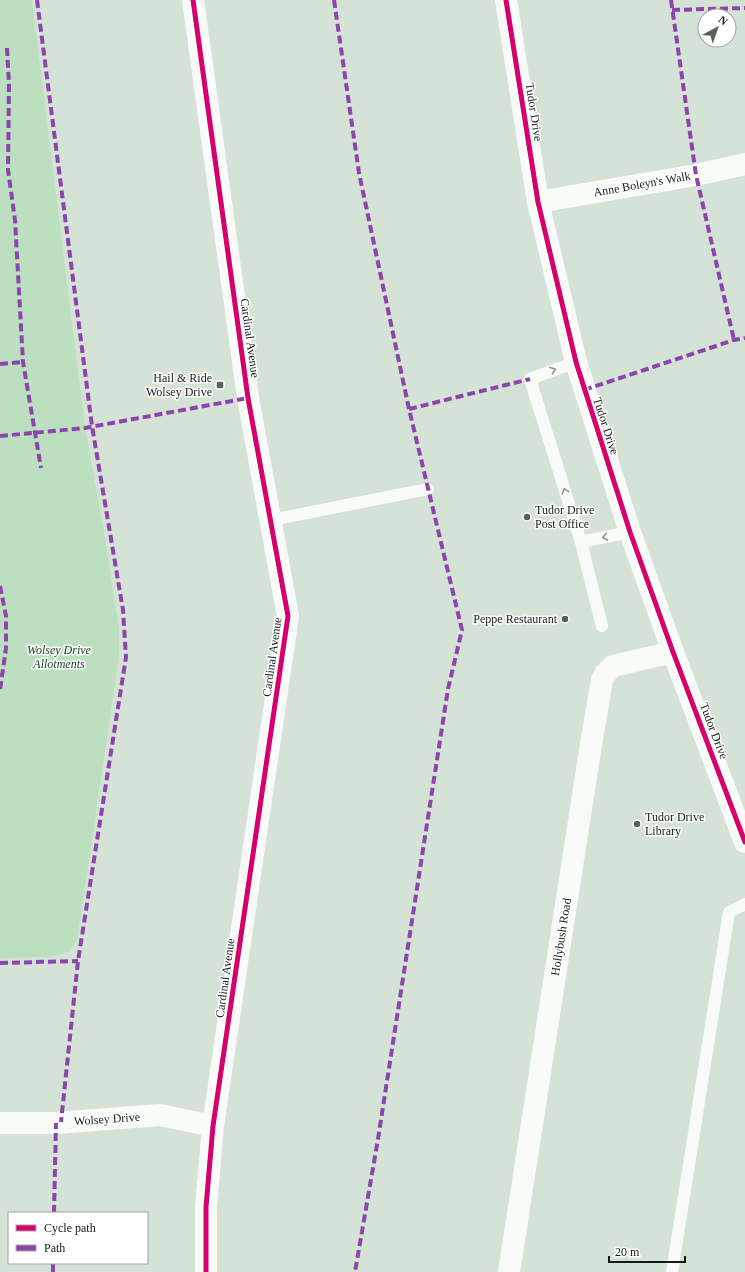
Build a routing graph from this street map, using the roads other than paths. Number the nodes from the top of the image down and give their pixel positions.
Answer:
1 (193, 0) edge
2 (506, 0) edge
3 (745, 164) edge
4 (538, 202) junction
5 (576, 362) junction
6 (428, 489) dead end
7 (271, 520) junction
8 (630, 532) junction
9 (581, 542) junction
10 (602, 626) dead end
11 (673, 652) junction
12 (745, 842) edge
13 (745, 904) edge
14 (0, 1123) edge
15 (213, 1126) junction
16 (206, 1272) edge
17 (509, 1272) edge
18 (672, 1272) edge

1 - 7 street, Cardinal Avenue
2 - 4 street, Tudor Drive
3 - 4 street, Anne Boleyn's Walk
4 - 5 street, Tudor Drive
5 - 8 street, Tudor Drive
9 -> 5 lane
6 - 7 lane
7 - 15 street, Cardinal Avenue
8 -> 9 lane
8 - 11 street, Tudor Drive
9 - 10 lane
11 - 12 street, Tudor Drive
11 - 17 street, Hollybush Road
13 - 18 lane
14 - 15 street, Wolsey Drive
15 - 16 street, Cardinal Avenue

